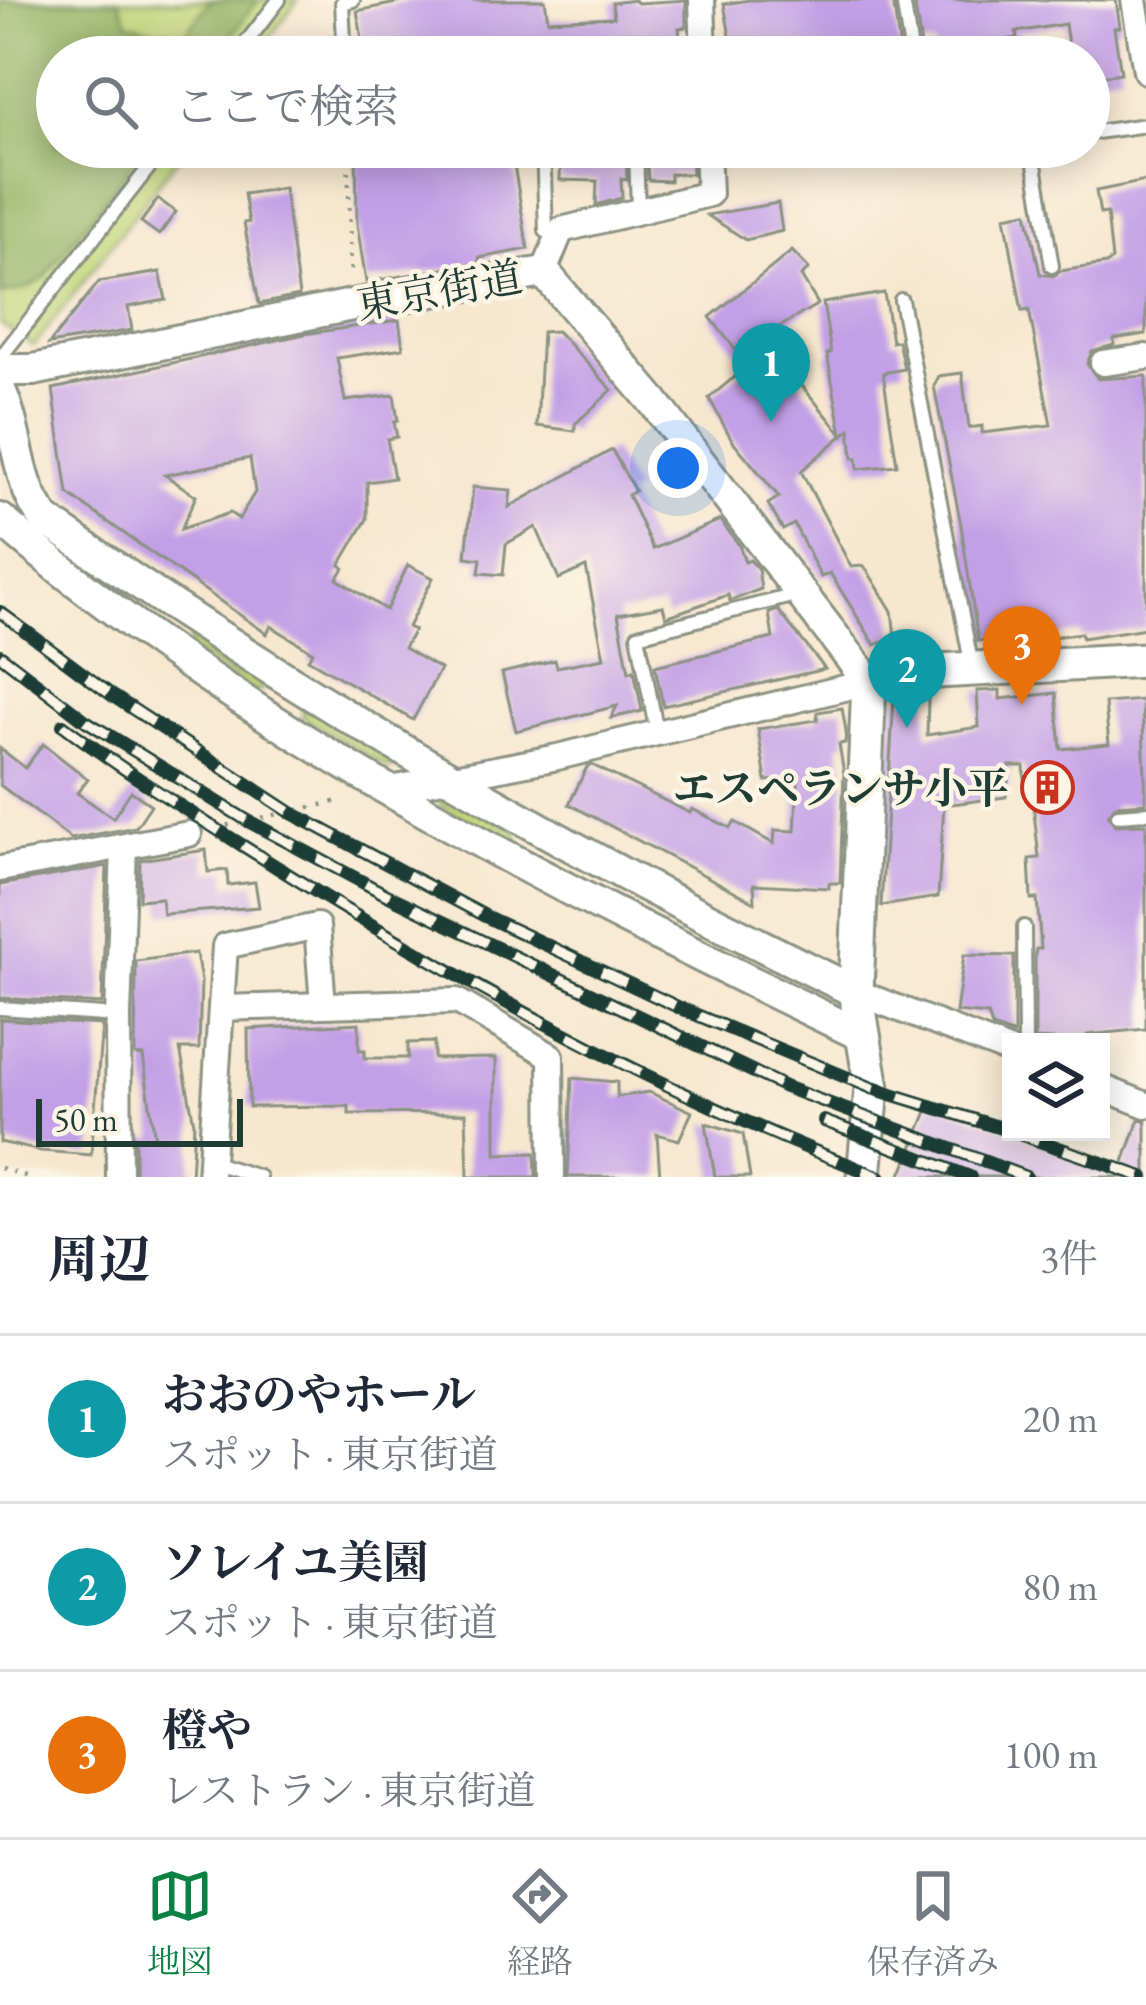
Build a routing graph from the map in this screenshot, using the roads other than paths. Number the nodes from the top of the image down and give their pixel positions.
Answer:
1 (279, 0) edge
2 (353, 0) edge
3 (702, 0) edge
4 (903, 0) edge
5 (1134, 0) edge
6 (1146, 0) edge
7 (251, 36) edge
8 (344, 36) edge
9 (703, 36) edge
10 (909, 36) edge
11 (1146, 71) edge
12 (1146, 125) edge
13 (1110, 130) edge
14 (149, 168) edge
15 (544, 168) edge
16 (637, 168) edge
17 (708, 168) edge
18 (1036, 168) edge
19 (638, 211) junction
20 (561, 230) junction
21 (1052, 266) dead end
22 (544, 272) junction
23 (901, 300) dead end
24 (1146, 357) edge
25 (0, 358) edge
26 (1103, 363) dead end
27 (0, 370) edge
28 (0, 390) edge
29 (0, 519) edge
30 (801, 593) junction
31 (1146, 660) edge
32 (972, 668) junction
33 (869, 682) junction
34 (658, 733) junction
35 (450, 779) junction
36 (391, 790) junction
37 (1146, 813) edge
38 (1118, 815) dead end
39 (189, 833) road end
40 (124, 847) junction
41 (0, 869) edge
42 (1024, 927) dead end
43 (856, 992) junction
44 (323, 1005) junction
45 (0, 1008) edge
46 (222, 1008) junction
47 (118, 1016) junction
48 (1025, 1033) edge
49 (861, 1035) junction
50 (1002, 1049) edge
51 (1110, 1091) edge
52 (1146, 1105) edge
53 (211, 1170) edge
54 (119, 1177) edge
55 (259, 1177) edge
56 (552, 1177) edge
57 (864, 1177) edge

1 - 7 lane
2 - 8 lane
3 - 9 street
4 - 10 lane
5 - 6 street
5 - 11 street
12 - 13 lane
14 - 25 lane
15 - 20 lane
16 - 19 lane
17 - 19 street
18 - 21 lane
19 - 20 street
20 - 22 street
22 - 27 street, 東京街道
22 - 30 street, 東京街道
23 - 32 lane
24 - 26 street
28 - 35 street
29 - 36 street
30 - 33 street, 東京街道
30 - 34 lane
31 - 32 main road
32 - 33 main road
33 - 34 street
33 - 43 main road
34 - 35 street
35 - 36 street
35 - 43 street
36 - 49 street
37 - 38 lane
39 - 40 street
40 - 41 street
40 - 47 street
42 - 48 lane
43 - 49 main road
43 - 50 street
44 - 46 street
44 - 46 street
44 - 56 street
45 - 47 lane
46 - 53 street
47 - 54 street
49 - 57 main road
51 - 52 street
53 - 55 lane

